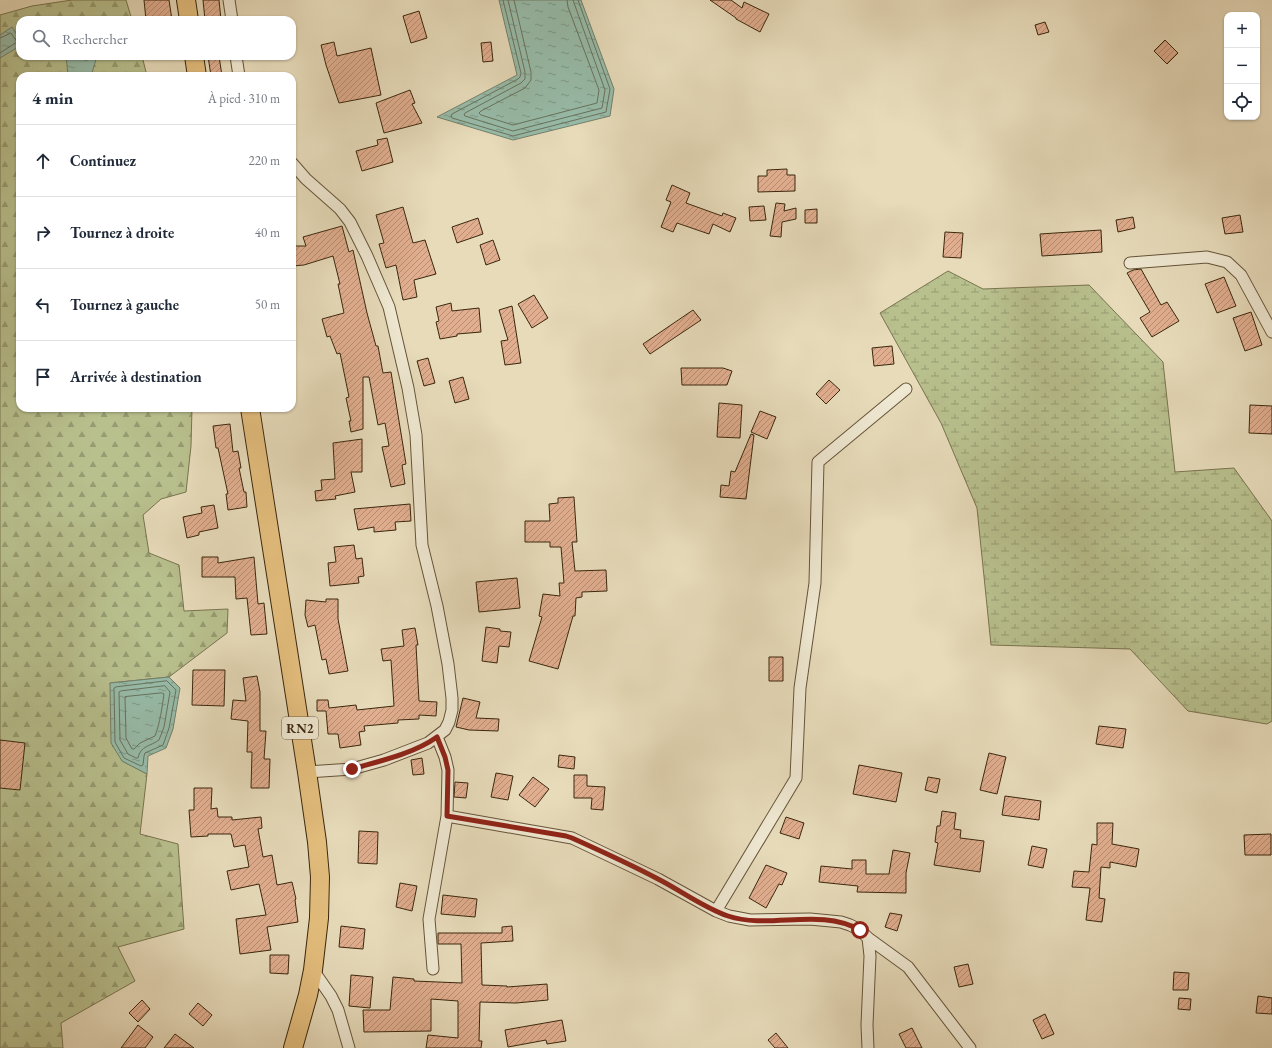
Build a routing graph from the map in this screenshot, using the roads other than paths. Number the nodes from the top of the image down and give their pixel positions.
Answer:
1 (186, 0) edge
2 (229, 0) edge
3 (188, 16) edge
4 (231, 16) edge
5 (195, 60) edge
6 (237, 60) edge
7 (196, 72) edge
8 (238, 72) edge
9 (296, 168) edge
10 (1130, 263) dead end
11 (1272, 332) edge
12 (906, 389) dead end
13 (251, 412) edge
14 (437, 737) junction
15 (307, 772) junction
16 (447, 816) junction
17 (716, 911) junction
18 (868, 938) junction
19 (433, 968) dead end
20 (313, 970) junction
21 (293, 1048) edge
22 (349, 1048) edge
23 (868, 1048) edge
24 (970, 1048) edge

1 - 3 highway
2 - 4 street
5 - 7 highway
6 - 8 street
9 - 14 street
10 - 11 street
12 - 17 street
13 - 15 highway, RN2
14 - 15 street
14 - 16 street
15 - 20 highway, RN2
16 - 17 street
16 - 19 street
17 - 18 street
18 - 23 street
18 - 24 street
20 - 21 highway, RN2
20 - 22 street

